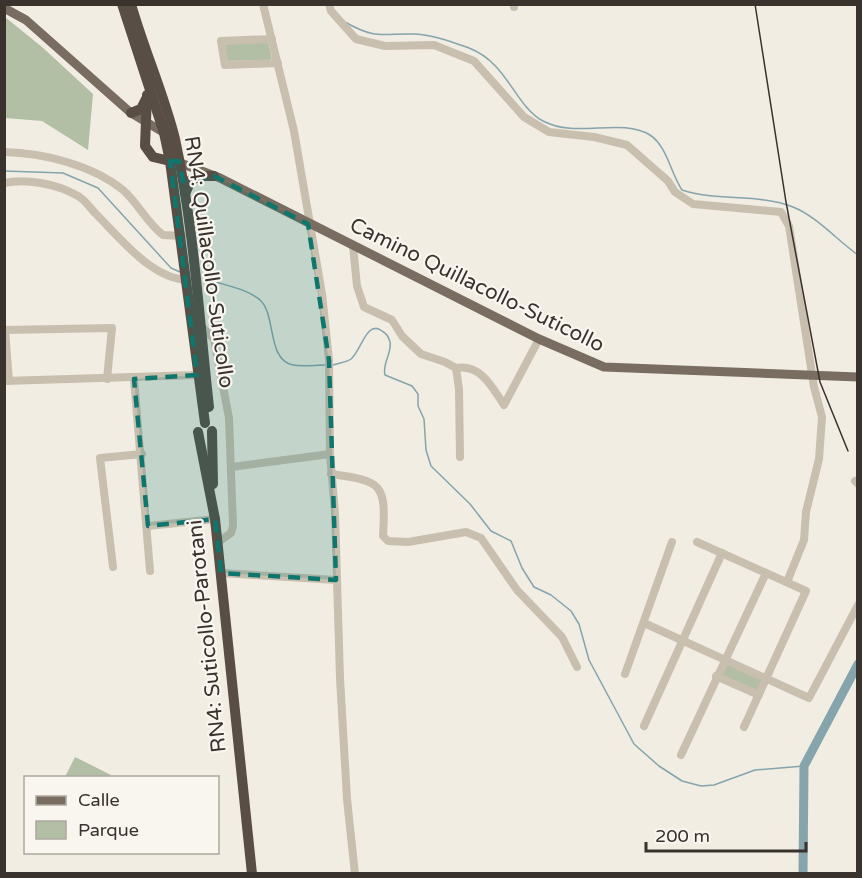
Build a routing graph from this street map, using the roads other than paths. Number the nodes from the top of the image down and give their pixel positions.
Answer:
1 (122, 4) edge
2 (130, 4) edge
3 (263, 4) edge
4 (329, 4) edge
5 (4, 8) edge
6 (272, 39) junction
7 (279, 63) junction
8 (147, 93) junction
9 (131, 113) junction
10 (146, 122) junction
11 (164, 132) junction
12 (144, 136) junction
13 (174, 138) junction
14 (4, 152) edge
15 (157, 159) junction
16 (174, 161) junction
17 (214, 176) junction
18 (4, 183) edge
19 (181, 199) junction
20 (308, 224) junction
21 (182, 236) junction
22 (353, 246) junction
23 (187, 280) junction
24 (200, 325) junction
25 (5, 330) edge
26 (539, 339) junction
27 (456, 369) junction
28 (197, 375) junction
29 (814, 376) junction
30 (858, 377) edge
31 (107, 378) junction
32 (134, 379) junction
33 (7, 381) edge
34 (205, 427) junction
35 (142, 454) junction
36 (330, 454) junction
37 (460, 457) dead end
38 (232, 467) junction
39 (331, 474) junction
40 (213, 502) junction
41 (215, 519) junction
42 (148, 526) junction
43 (672, 542) dead end
44 (697, 542) dead end
45 (217, 543) junction
46 (722, 553) junction
47 (113, 567) dead end
48 (150, 571) dead end
49 (221, 573) junction
50 (766, 573) junction
51 (336, 580) junction
52 (787, 582) junction
53 (858, 605) edge
54 (644, 623) junction
55 (682, 640) junction
56 (724, 659) junction
57 (577, 667) dead end
58 (625, 674) dead end
59 (717, 676) junction
60 (767, 678) junction
61 (759, 695) junction
62 (644, 726) dead end
63 (744, 727) dead end
64 (681, 755) dead end
65 (252, 873) edge
66 (355, 873) edge

1 - 8 highway, RN4: Quillacollo-Suticollo
2 - 13 highway, RN4: Quillacollo-Suticollo
3 - 6 street
4 - 29 street
5 - 9 main road
6 - 7 street
6 - 7 street
7 - 20 street
8 - 9 highway
8 - 10 highway
8 - 11 highway, RN4: Quillacollo-Suticollo
9 - 10 main road
9 - 12 main road
10 - 11 main road
10 - 12 highway
11 - 13 main road
11 - 16 highway, RN4: Quillacollo-Suticollo
12 - 15 highway
13 - 16 highway, RN4: Quillacollo-Suticollo
14 - 21 street
15 - 16 highway
15 - 19 highway
16 - 17 main road, Camino Quillacollo-Suticollo
16 - 19 highway, RN4: Quillacollo-Suticollo
17 - 19 highway
17 - 20 main road, Camino Quillacollo-Suticollo
18 - 23 street
19 - 21 highway, RN4: Quillacollo-Suticollo
19 - 24 highway, RN4: Quillacollo-Suticollo
20 - 22 main road, Camino Quillacollo-Suticollo
20 - 36 street
21 - 23 highway, RN4: Quillacollo-Suticollo
22 - 26 main road, Camino Quillacollo-Suticollo
22 - 27 street
23 - 28 highway, RN4: Quillacollo-Suticollo
24 - 34 highway, RN4: Quillacollo-Suticollo
24 - 38 street
25 - 31 street
25 - 33 street
26 - 27 street
26 - 29 main road, Camino Quillacollo-Suticollo
27 - 37 street
28 - 32 street
28 - 34 highway, RN4: Quillacollo-Suticollo
29 - 30 main road, Camino Quillacollo-Suticollo
29 - 52 street
31 - 32 street
31 - 33 street
32 - 35 street
34 - 40 highway, RN4: Suticollo-Parotani
34 - 40 highway, RN4: Suticollo-Parotani
35 - 42 street
35 - 47 street
36 - 38 street
36 - 39 street
38 - 45 street
39 - 51 street
39 - 57 street
40 - 41 highway, RN4: Suticollo-Parotani
41 - 42 street
41 - 45 highway, RN4: Suticollo-Parotani
42 - 48 street
43 - 54 street
44 - 46 street
45 - 49 highway, RN4: Suticollo-Parotani
46 - 50 street
46 - 55 street
49 - 51 street
49 - 65 highway, RN4: Suticollo-Parotani
50 - 52 street
50 - 56 street
51 - 66 street
52 - 60 street
53 - 60 street
54 - 55 street
54 - 58 street
55 - 56 street
55 - 62 street
56 - 59 street
56 - 60 street
59 - 61 street
59 - 64 street
60 - 61 street
61 - 63 street

